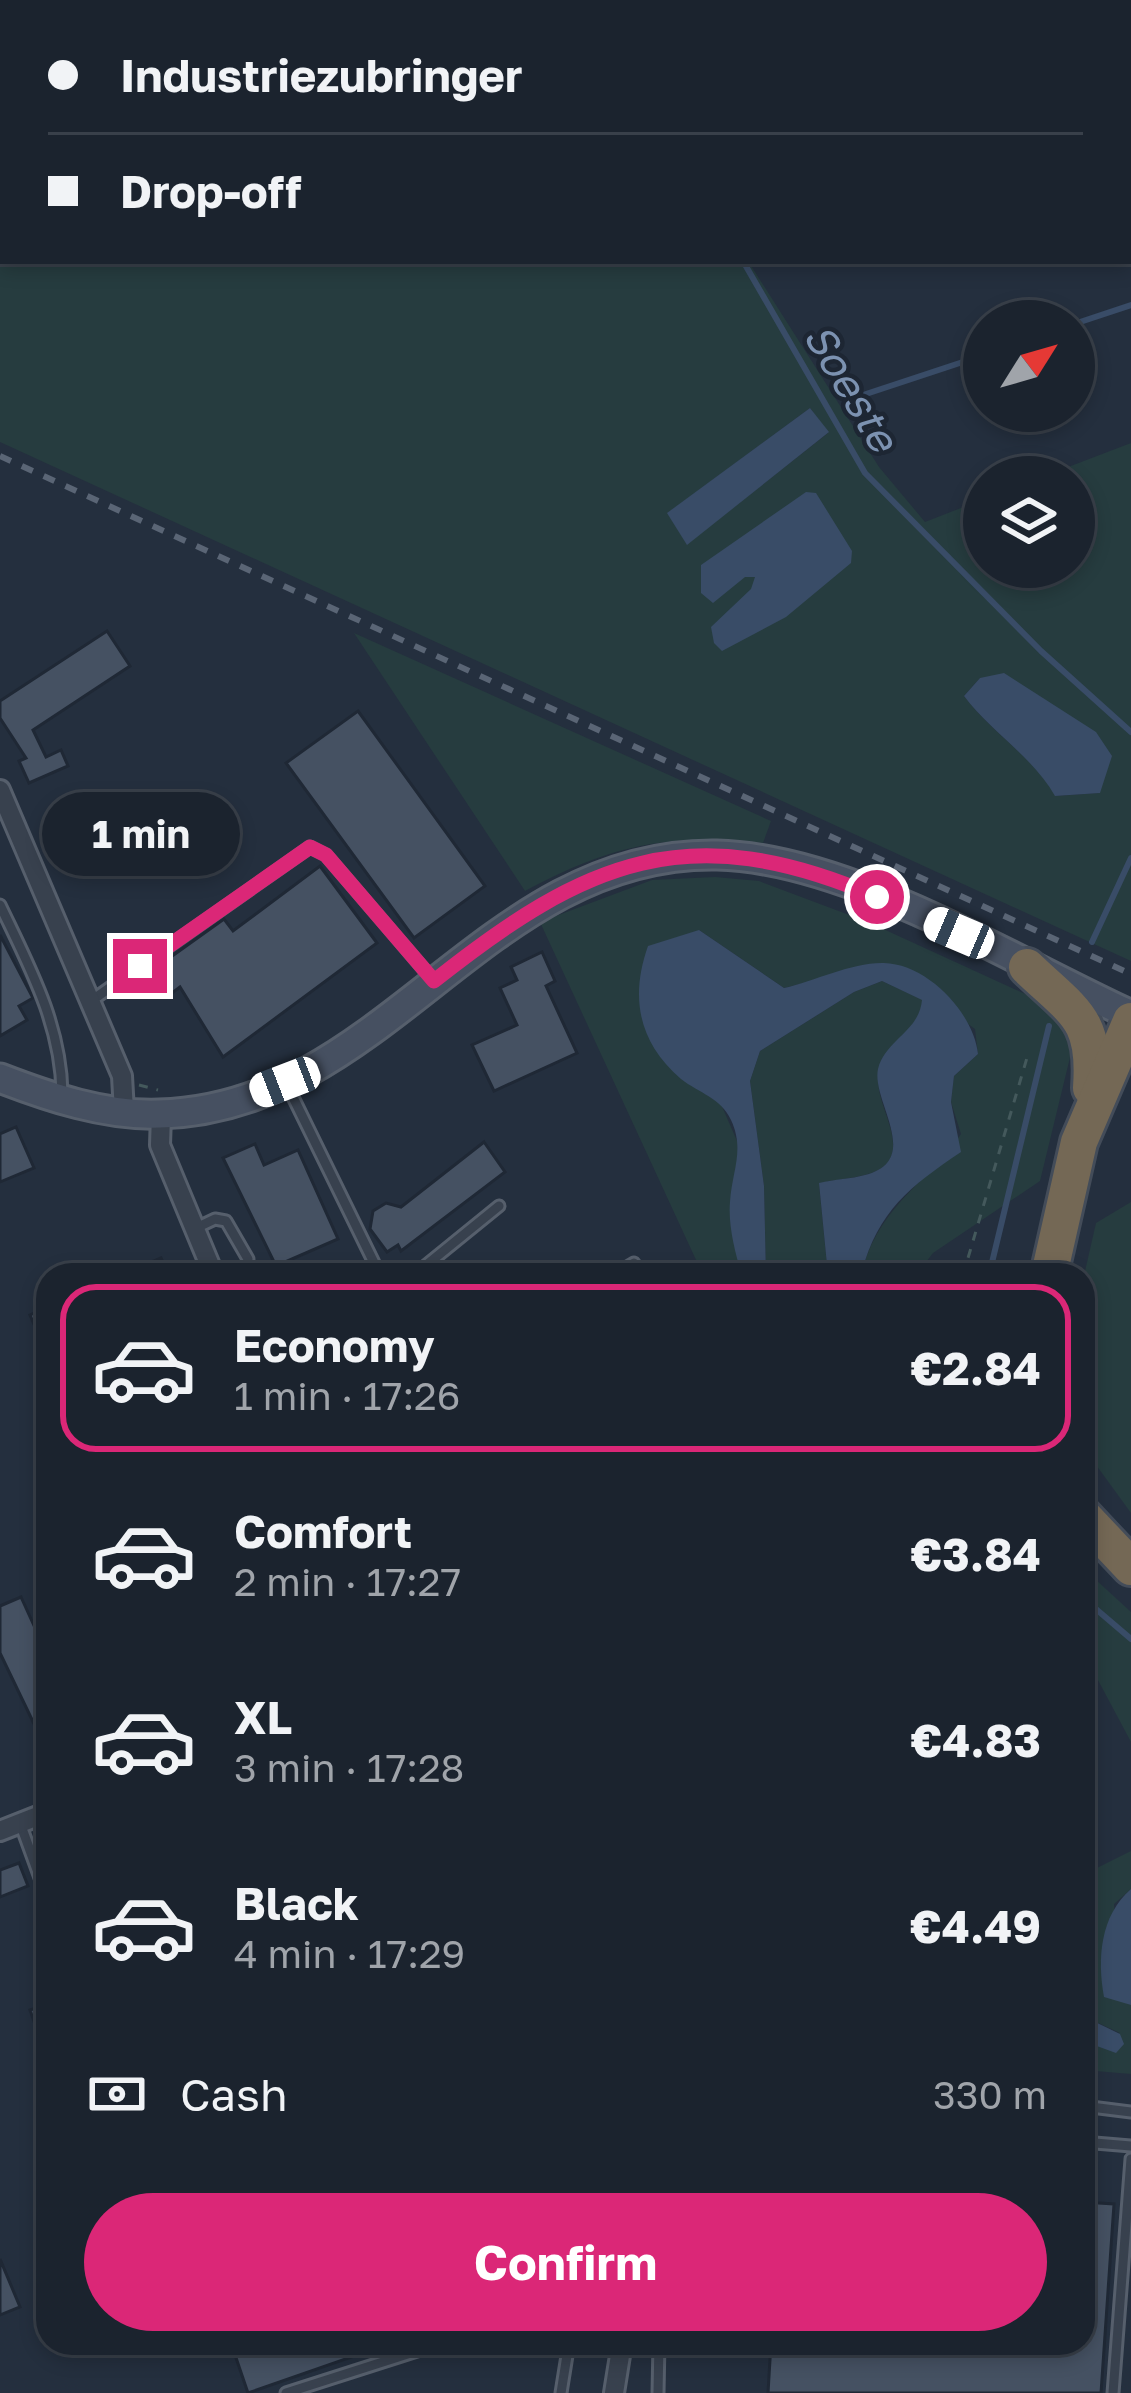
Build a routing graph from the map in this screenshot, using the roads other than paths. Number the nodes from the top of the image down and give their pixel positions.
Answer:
1 (0, 790) edge
2 (0, 905) edge
3 (1027, 968) junction
4 (434, 981) junction
5 (92, 1001) junction
6 (1131, 1018) edge
7 (0, 1078) edge
8 (285, 1082) junction
9 (123, 1098) junction
10 (62, 1099) junction
11 (163, 1103) junction
12 (1089, 1116) junction
13 (499, 1206) dead end
14 (194, 1229) junction
15 (248, 1259) dead end
16 (209, 1263) edge
17 (374, 1263) edge
18 (429, 1263) edge
19 (1052, 1263) edge
20 (1095, 1509) edge
21 (1095, 1529) edge
22 (1131, 1536) edge
23 (1131, 1567) edge
24 (36, 1817) edge
25 (20, 1823) junction
26 (0, 1831) edge
27 (36, 1867) edge
28 (1095, 2108) edge
29 (1131, 2111) edge
30 (1095, 2144) edge
31 (1131, 2146) edge
32 (1131, 2159) edge
33 (405, 2355) edge
34 (566, 2355) edge
35 (620, 2355) edge
36 (659, 2355) edge
37 (286, 2393) edge
38 (561, 2393) edge
39 (614, 2393) edge
40 (658, 2393) edge
41 (1112, 2393) edge

1 - 5 street
2 - 10 lane
3 - 4 street
3 - 6 street
3 - 12 highway
4 - 5 lane
4 - 8 street
5 - 9 street
6 - 12 highway
7 - 10 street
8 - 11 street
8 - 17 lane
9 - 10 street
9 - 11 street
11 - 14 street
12 - 19 highway
13 - 18 lane
14 - 15 lane
14 - 16 street
20 - 22 highway
21 - 23 highway
24 - 25 street
25 - 26 street
25 - 27 lane
28 - 29 lane
30 - 31 lane
32 - 41 lane
33 - 37 lane
34 - 38 lane
35 - 39 street
36 - 40 lane

